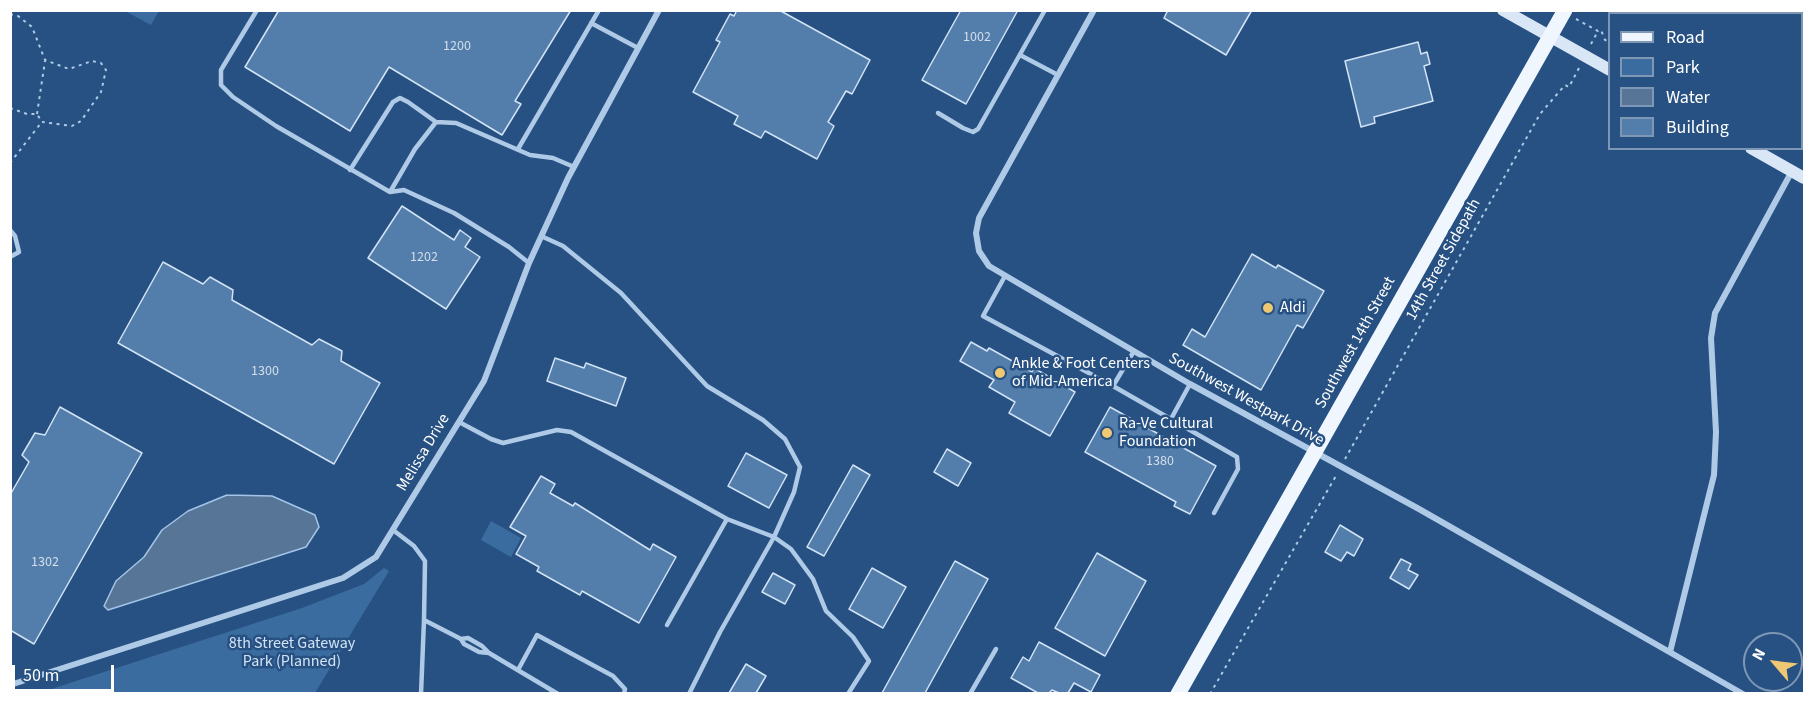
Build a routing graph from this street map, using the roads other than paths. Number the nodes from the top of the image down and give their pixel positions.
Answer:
1 (257, 10) edge
2 (599, 10) edge
3 (659, 10) edge
4 (1045, 10) edge
5 (1094, 10) edge
6 (1503, 10) edge
7 (1565, 11) edge
8 (591, 23) junction
9 (1550, 37) junction
10 (638, 48) junction
11 (1020, 55) junction
12 (1608, 69) edge
13 (1058, 75) junction
14 (938, 113) dead end
15 (436, 122) junction
16 (518, 149) junction
17 (1771, 153) edge
18 (574, 166) junction
19 (350, 170) junction
20 (1792, 171) junction
21 (1804, 178) edge
22 (390, 192) junction
23 (10, 230) edge
24 (541, 236) junction
25 (10, 257) edge
26 (529, 263) junction
27 (1005, 276) junction
28 (1134, 351) junction
29 (1190, 384) junction
30 (1113, 386) junction
31 (1171, 419) junction
32 (459, 422) junction
33 (1314, 454) junction
34 (1214, 513) dead end
35 (727, 519) junction
36 (393, 530) junction
37 (774, 537) junction
38 (424, 620) junction
39 (667, 625) dead end
40 (996, 649) dead end
41 (1670, 652) junction
42 (518, 670) junction
43 (10, 685) edge
44 (421, 693) edge
45 (558, 693) edge
46 (624, 693) edge
47 (689, 693) edge
48 (848, 693) edge
49 (970, 693) edge
50 (1178, 693) edge
51 (1743, 693) edge

1 - 19 lane
2 - 8 lane
3 - 10 street, Melissa Drive
4 - 11 lane
5 - 13 street, Southwest Westpark Drive
6 - 9 main road
7 - 9 main road, Southwest 14th Street
8 - 10 lane
8 - 16 lane
9 - 12 main road
9 - 33 main road, Southwest 14th Street
10 - 18 street, Melissa Drive
11 - 13 lane
11 - 14 lane
13 - 27 street, Southwest Westpark Drive
15 - 16 lane
15 - 19 lane
15 - 22 lane
16 - 18 lane
17 - 20 main road
18 - 24 street, Melissa Drive
19 - 22 lane
20 - 21 main road
20 - 41 street
22 - 26 lane
23 - 25 lane
24 - 26 street, Melissa Drive
24 - 37 lane
26 - 32 street, Melissa Drive
27 - 28 street, Southwest Westpark Drive
27 - 30 lane
28 - 29 street, Southwest Westpark Drive
28 - 30 lane
29 - 31 lane
29 - 33 street, Southwest Westpark Drive
30 - 31 lane
31 - 34 lane
32 - 35 lane
32 - 36 street, Melissa Drive
33 - 41 street, Southwest Westpark Drive
33 - 50 main road, Southwest 14th Street
35 - 37 lane
35 - 39 lane
36 - 38 lane
36 - 43 street, Melissa Drive
37 - 47 lane
37 - 48 lane
38 - 42 lane
38 - 44 lane
40 - 49 lane
41 - 51 street, Southwest Westpark Drive
42 - 45 lane
42 - 46 lane

